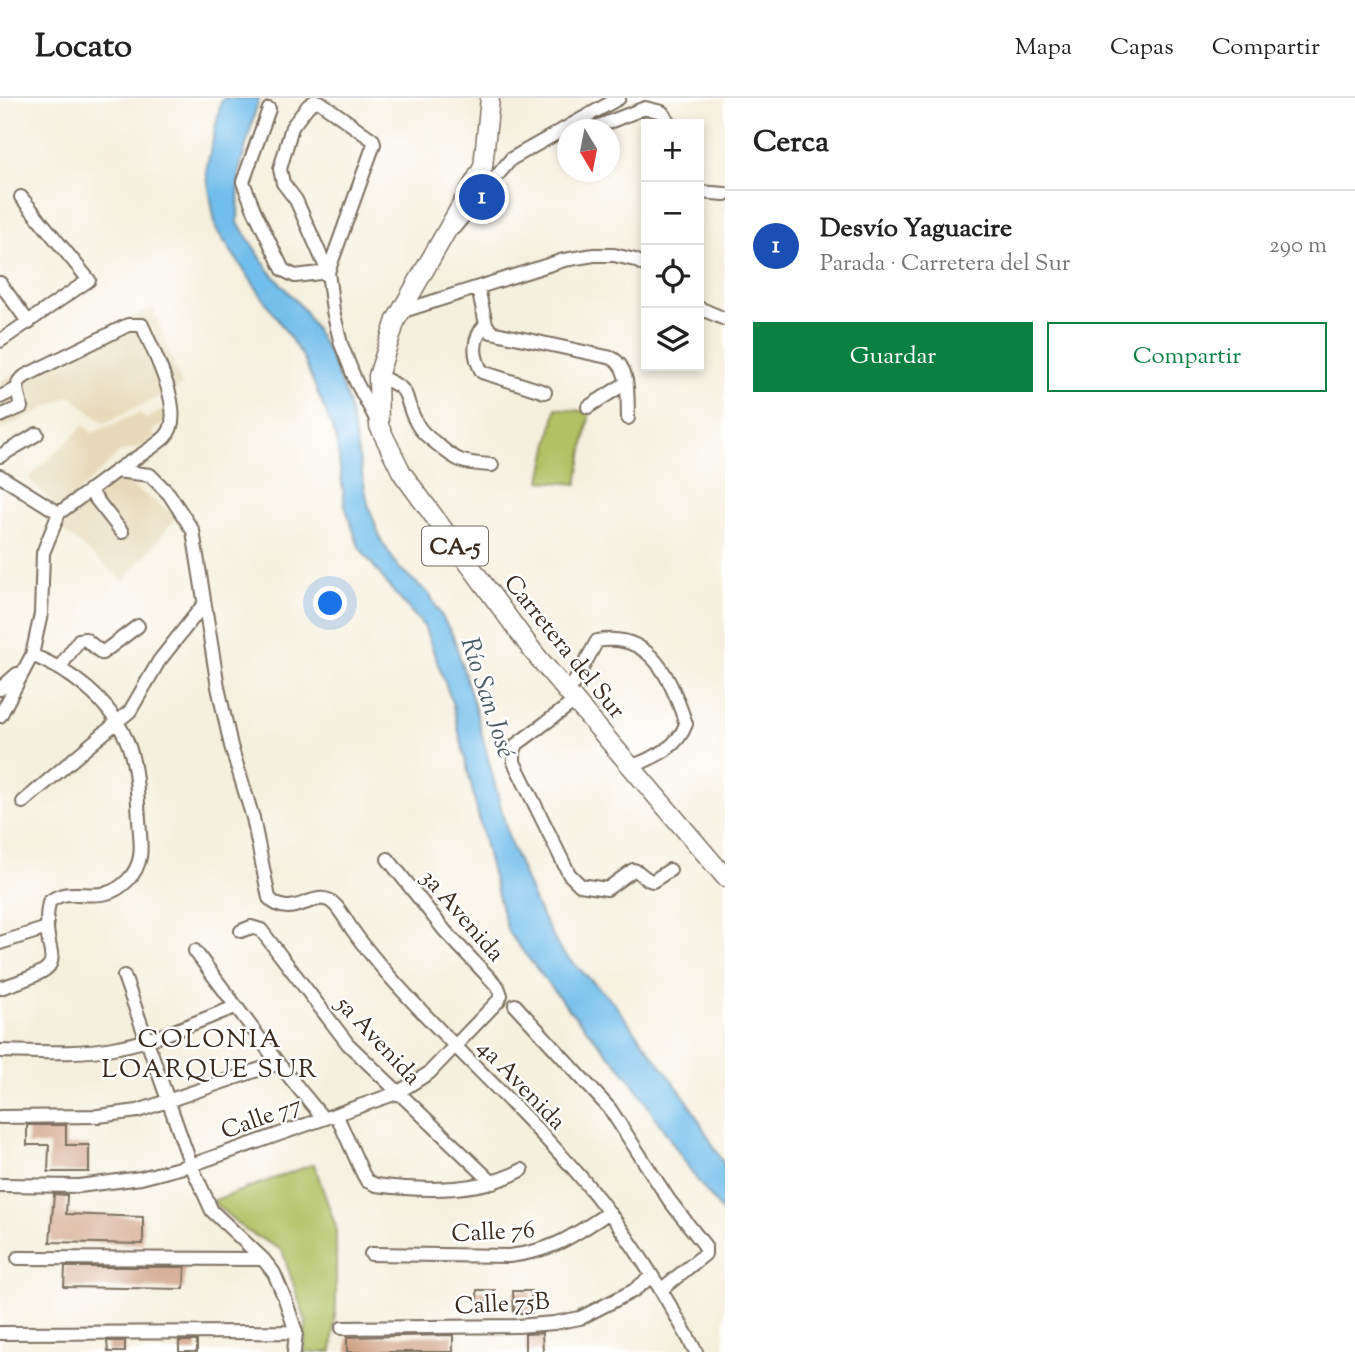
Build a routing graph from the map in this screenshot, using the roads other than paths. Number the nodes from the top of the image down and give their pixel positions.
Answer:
1 (490, 98) edge
2 (619, 98) edge
3 (270, 109) dead end
4 (582, 119) edge
5 (617, 119) edge
6 (667, 119) edge
7 (557, 133) edge
8 (704, 192) edge
9 (725, 194) edge
10 (21, 197) dead end
11 (444, 238) junction
12 (641, 263) edge
13 (328, 272) junction
14 (0, 283) edge
15 (478, 288) junction
16 (704, 310) edge
17 (400, 312) junction
18 (725, 319) edge
19 (29, 323) junction
20 (486, 324) junction
21 (0, 341) edge
22 (378, 376) junction
23 (626, 383) junction
24 (17, 389) junction
25 (545, 391) dead end
26 (0, 397) edge
27 (588, 407) dead end
28 (0, 416) edge
29 (628, 418) dead end
30 (379, 426) junction
31 (37, 434) dead end
32 (0, 456) edge
33 (492, 465) dead end
34 (116, 471) junction
35 (0, 476) edge
36 (89, 490) junction
37 (59, 513) junction
38 (122, 532) dead end
39 (204, 604) junction
40 (138, 626) dead end
41 (32, 655) junction
42 (24, 667) junction
43 (60, 667) junction
44 (0, 689) edge
45 (571, 696) junction
46 (0, 716) edge
47 (117, 722) junction
48 (631, 767) junction
49 (23, 802) dead end
50 (388, 859) dead end
51 (670, 870) dead end
52 (725, 877) edge
53 (47, 928) junction
54 (241, 931) dead end
55 (0, 943) edge
56 (195, 951) dead end
57 (124, 976) dead end
58 (0, 988) edge
59 (499, 1000) joint
60 (515, 1005) dead end
61 (235, 1007) junction
62 (148, 1040) junction
63 (455, 1045) junction
64 (0, 1051) edge
65 (278, 1063) junction
66 (397, 1093) junction
67 (168, 1101) junction
68 (337, 1114) junction
69 (0, 1117) edge
70 (323, 1118) junction
71 (191, 1165) junction
72 (522, 1170) dead end
73 (493, 1183) junction
74 (0, 1185) edge
75 (608, 1213) junction
76 (371, 1254) dead end
77 (18, 1258) dead end
78 (263, 1259) junction
79 (652, 1276) junction
80 (662, 1289) junction
81 (342, 1328) dead end
82 (296, 1332) junction
83 (0, 1333) edge
84 (294, 1352) edge
85 (695, 1352) edge

1 - 11 highway, Carretera del Sur / CA-5
2 - 4 street
3 - 13 street
5 - 6 street
7 - 11 street
8 - 9 street
10 - 19 street
11 - 17 highway, Carretera del Sur / CA-5
12 - 15 street
13 - 13 street
13 - 30 street
14 - 19 street
15 - 17 street
15 - 20 street
16 - 18 street
17 - 22 highway, Carretera del Sur / CA-5
19 - 21 street
20 - 23 street
20 - 25 street
22 - 30 highway, Carretera del Sur / CA-5
22 - 33 street
23 - 27 street
23 - 29 street
24 - 26 street
24 - 28 street
24 - 34 street
30 - 45 highway, Carretera del Sur / CA-5
31 - 32 street
34 - 36 street
34 - 39 street
35 - 37 street
36 - 37 street
36 - 38 street
37 - 41 street
39 - 47 street
39 - 63 street, 4a Avenida
40 - 43 street
41 - 42 street
41 - 43 street
42 - 44 street
42 - 46 street
43 - 47 street
45 - 48 highway, Carretera del Sur / CA-5
45 - 48 street
45 - 51 street
47 - 49 street
47 - 53 street
48 - 52 highway, Carretera del Sur / CA-5
50 - 59 street, 3a Avenida
53 - 55 street
53 - 58 street
54 - 66 street, 5a Avenida
56 - 61 street
57 - 62 street
59 - 63 street, Calle 77
60 - 80 street
61 - 62 street
61 - 65 street
62 - 64 street
62 - 67 street
63 - 66 street, Calle 77
63 - 75 street, 4a Avenida
65 - 67 street
65 - 70 street
66 - 68 street, Calle 77
66 - 73 street, 5a Avenida
67 - 69 street
67 - 71 street
68 - 70 street, Calle 77
68 - 73 street
70 - 71 street, Calle 77
71 - 74 street, Calle 77
71 - 78 street
72 - 73 street
75 - 76 street, Calle 76
75 - 79 street, 4a Avenida
77 - 78 street
78 - 82 street
79 - 80 street, 4a Avenida
79 - 81 street, Calle 75B
80 - 85 street, 4a Avenida
82 - 83 street
82 - 84 street

